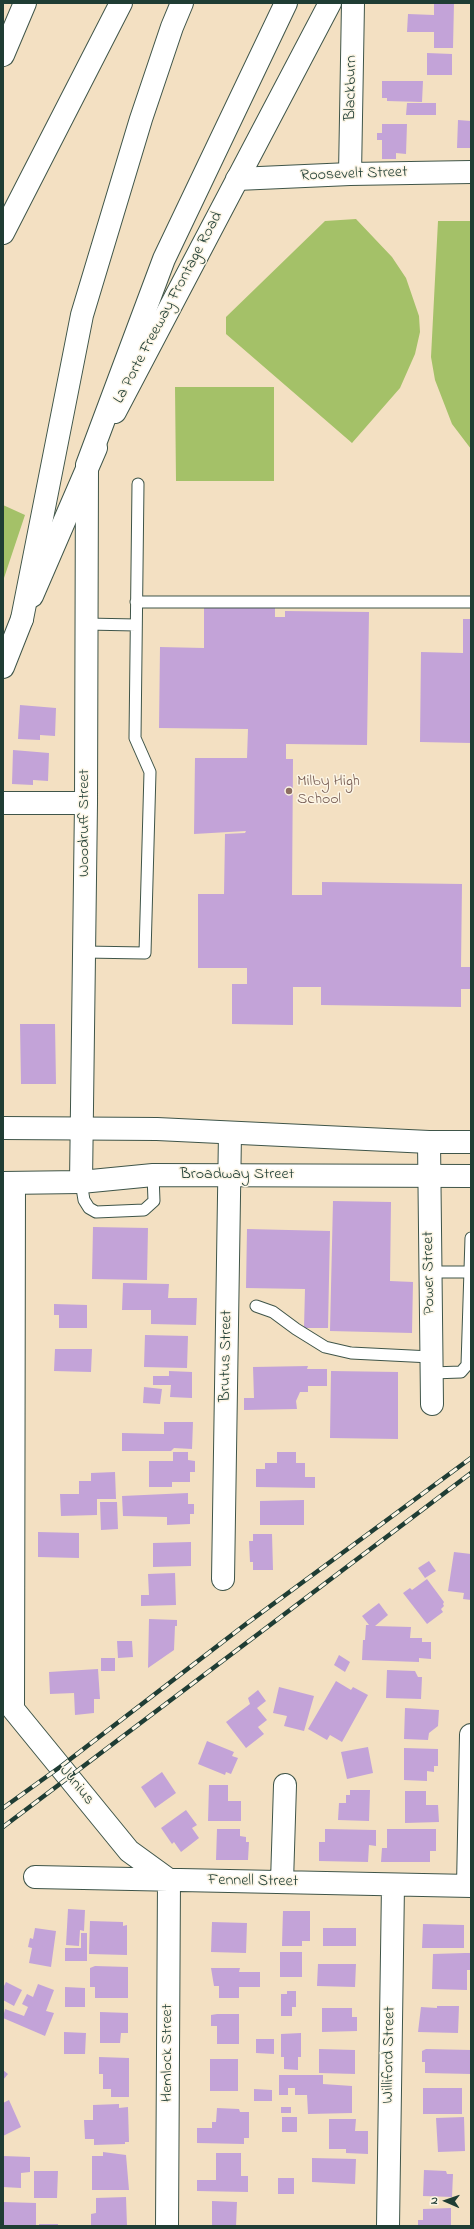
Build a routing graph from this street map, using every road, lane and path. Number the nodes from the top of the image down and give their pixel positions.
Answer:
1 (25, 3) edge
2 (182, 3) edge
3 (286, 3) edge
4 (330, 3) edge
5 (353, 3) edge
6 (121, 4) edge
7 (3, 56) edge
8 (471, 172) edge
9 (350, 174) junction
10 (237, 179) junction
11 (3, 233) edge
12 (87, 465) junction
13 (138, 484) dead end
14 (136, 602) junction
15 (471, 602) edge
16 (22, 620) junction
17 (86, 624) junction
18 (136, 625) junction
19 (3, 667) edge
20 (3, 803) edge
21 (86, 803) junction
22 (84, 952) junction
23 (3, 1128) edge
24 (82, 1128) junction
25 (230, 1133) junction
26 (428, 1142) junction
27 (471, 1142) edge
28 (153, 1175) junction
29 (230, 1176) junction
30 (429, 1176) junction
31 (471, 1176) edge
32 (81, 1182) junction
33 (9, 1184) edge
34 (471, 1238) edge
35 (430, 1272) junction
36 (470, 1272) junction
37 (256, 1306) dead end
38 (431, 1365) junction
39 (432, 1404) dead end
40 (223, 1579) dead end
41 (471, 1735) edge
42 (285, 1785) dead end
43 (35, 1877) dead end
44 (169, 1880) junction
45 (282, 1882) junction
46 (393, 1885) junction
47 (470, 1886) edge
48 (167, 2226) edge
49 (388, 2226) edge

1 - 7 main road
2 - 16 main road
3 - 12 main road
4 - 10 main road, La Porte Freeway Frontage Road
5 - 9 main road, Blackburn
6 - 11 main road
8 - 9 main road, Roosevelt Street
9 - 10 main road, Roosevelt Street
10 - 12 main road, La Porte Freeway Frontage Road
12 - 16 main road, La Porte Freeway Frontage Road
12 - 17 main road, Woodruff Street
13 - 14 lane
14 - 15 lane
14 - 18 lane
16 - 19 main road
17 - 18 lane
17 - 21 main road, Woodruff Street
18 - 22 lane
20 - 21 main road
21 - 22 main road, Woodruff Street
22 - 24 main road, Woodruff Street
23 - 24 main road
24 - 25 main road
24 - 32 main road, Woodruff Street
25 - 26 main road
25 - 29 main road, Brutus Street
26 - 27 main road
26 - 30 main road, Power Street
28 - 29 main road, Broadway Street
28 - 32 main road, Broadway Street
28 - 32 lane
29 - 30 main road, Broadway Street
29 - 40 main road, Brutus Street
30 - 31 main road, Broadway Street
30 - 35 main road, Power Street
32 - 33 main road, Broadway Street
33 - 44 main road, Junius
34 - 36 lane
35 - 36 lane
35 - 38 main road, Power Street
36 - 38 lane
37 - 38 lane
38 - 39 main road, Power Street
41 - 47 main road
42 - 45 main road
43 - 44 main road, Fennell Street
44 - 45 main road, Fennell Street
44 - 48 main road, Hemlock Street
45 - 46 main road, Fennell Street
46 - 47 main road, Fennell Street
46 - 49 main road, Williford Street

